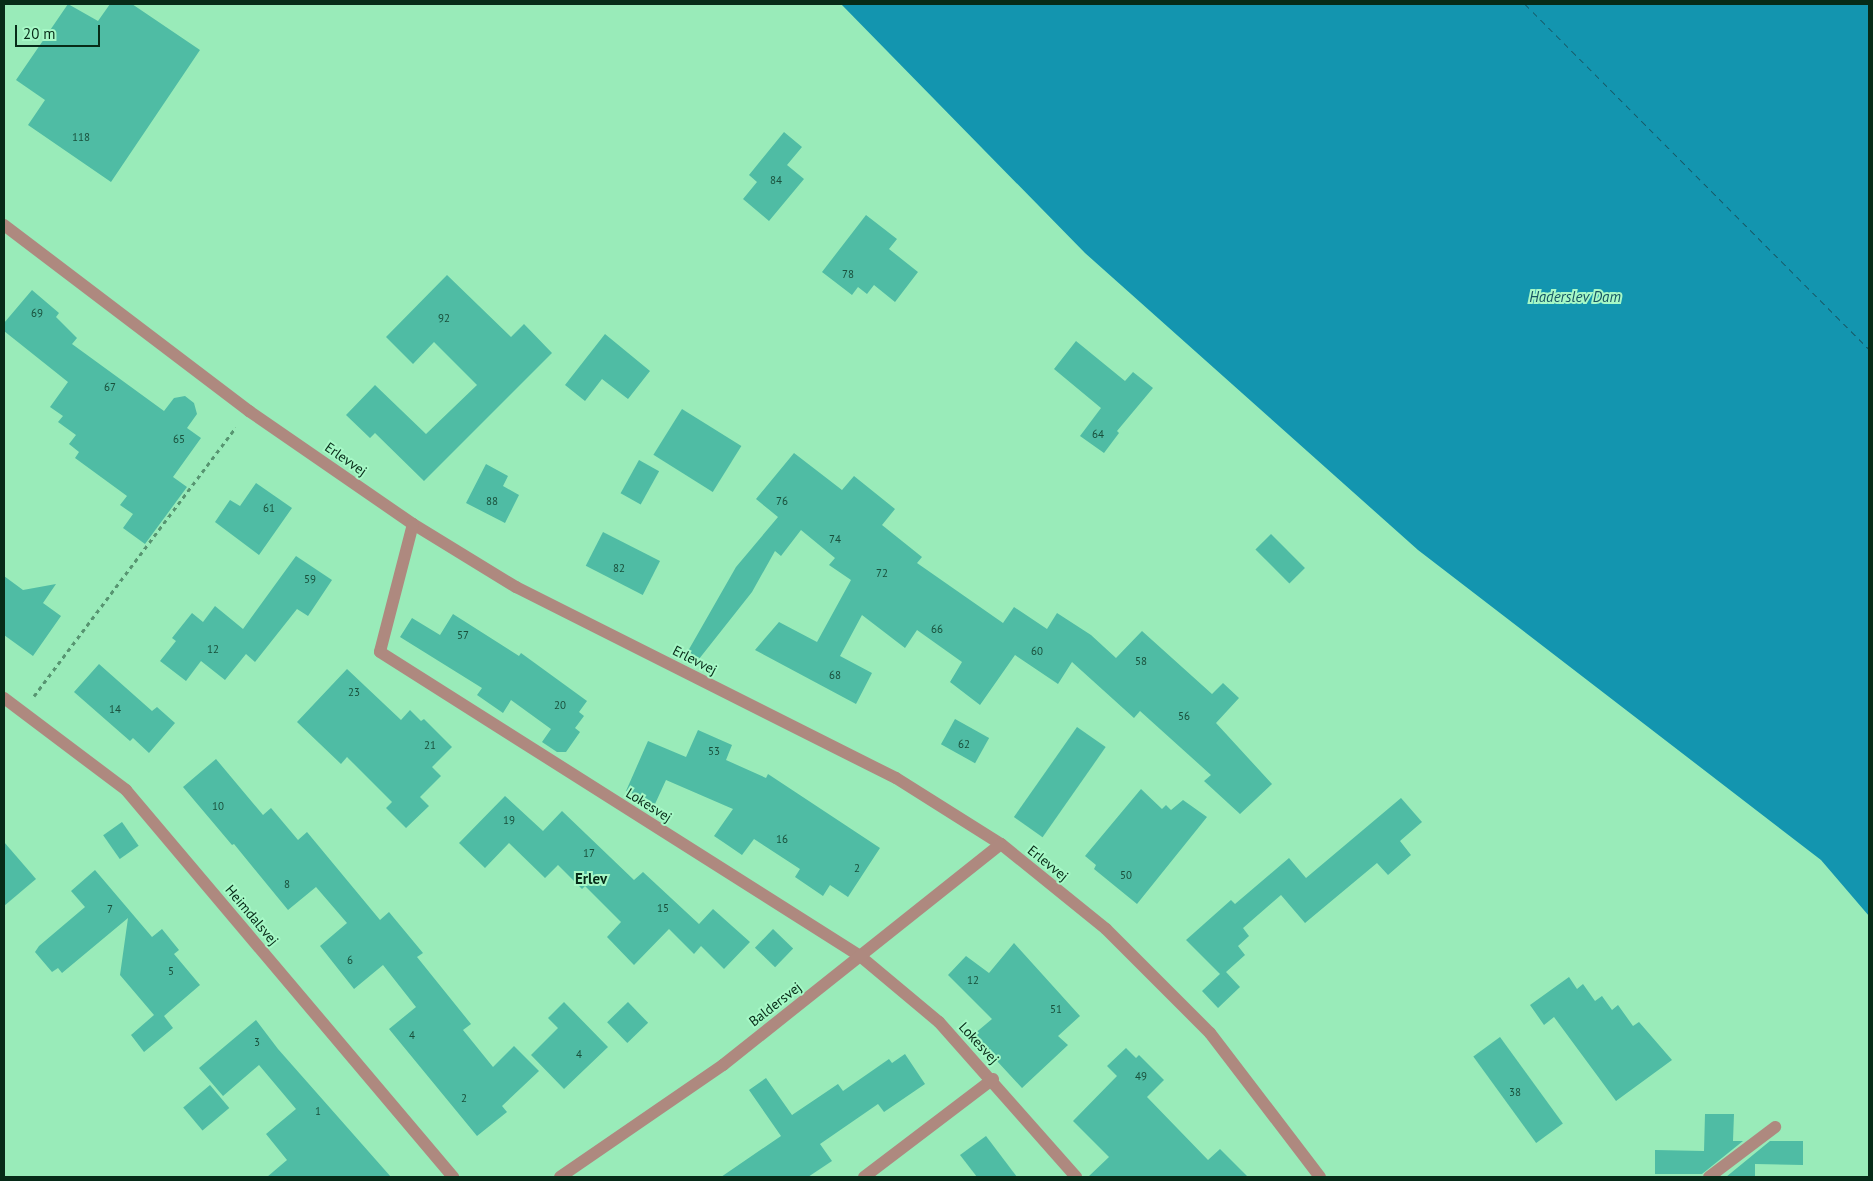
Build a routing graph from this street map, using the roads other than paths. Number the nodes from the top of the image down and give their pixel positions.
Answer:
1 (4, 225) edge
2 (413, 524) junction
3 (4, 698) edge
4 (1000, 844) junction
5 (860, 956) junction
6 (993, 1079) junction
7 (1775, 1127) dead end
8 (453, 1177) edge
9 (560, 1177) edge
10 (864, 1177) edge
11 (1076, 1177) edge
12 (1320, 1177) edge
13 (1709, 1177) edge

1 - 2 street, Erlevvej
2 - 4 street, Erlevvej
2 - 5 street, Lokesvej
3 - 8 street, Heimdalsvej
4 - 5 street, Baldersvej
4 - 12 street, Erlevvej
5 - 6 street, Lokesvej
5 - 9 street, Baldersvej
6 - 10 street, Lokesvej
6 - 11 street, Lokesvej
7 - 13 street

